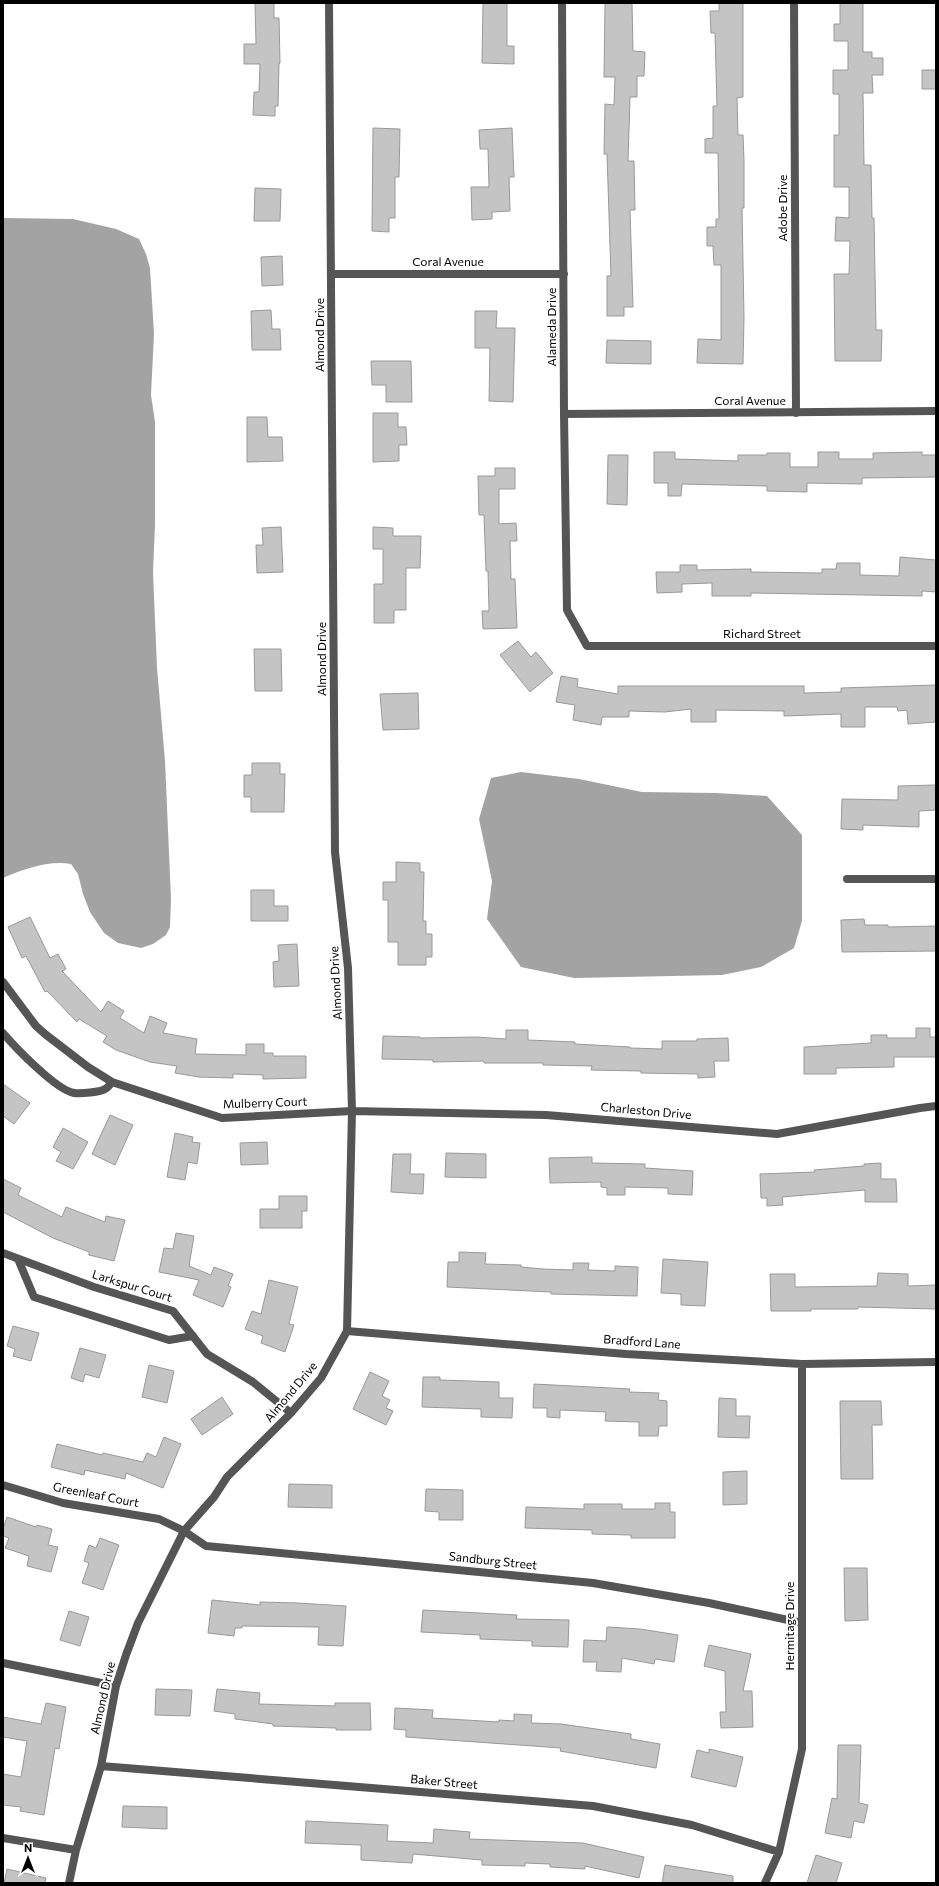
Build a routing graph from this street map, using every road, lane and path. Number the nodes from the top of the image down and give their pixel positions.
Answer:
1 (329, 3) edge
2 (562, 3) edge
3 (794, 3) edge
4 (332, 274) junction
5 (564, 274) junction
6 (936, 411) edge
7 (796, 413) junction
8 (564, 414) junction
9 (587, 646) joint
10 (936, 646) edge
11 (846, 879) dead end
12 (936, 879) edge
13 (3, 982) edge
14 (3, 1033) edge
15 (112, 1082) junction
16 (936, 1106) edge
17 (352, 1111) junction
18 (3, 1253) edge
19 (18, 1259) junction
20 (347, 1331) junction
21 (193, 1336) junction
22 (936, 1362) edge
23 (802, 1364) junction
24 (291, 1413) junction
25 (3, 1484) edge
26 (184, 1531) junction
27 (802, 1623) junction
28 (3, 1663) edge
29 (116, 1686) junction
30 (101, 1766) junction
31 (3, 1838) edge
32 (76, 1850) junction
33 (779, 1852) junction
34 (69, 1883) edge
35 (765, 1883) edge

1 - 4 street, Almond Drive
2 - 5 street, Alameda Drive
3 - 7 street, Adobe Drive
4 - 5 street, Coral Avenue
4 - 17 street, Almond Drive
5 - 8 street, Alameda Drive
6 - 7 street, Coral Avenue
7 - 8 street, Coral Avenue
8 - 9 street, Alameda Drive
9 - 10 street, Richard Street
11 - 12 street
13 - 15 street, Mulberry Court
14 - 15 street
15 - 17 street, Mulberry Court
16 - 17 street, Charleston Drive
17 - 20 street, Almond Drive
18 - 19 street, Larkspur Court
19 - 21 street, Larkspur Court
19 - 21 street
20 - 23 street, Bradford Lane
20 - 24 street, Almond Drive
21 - 24 street, Larkspur Court
22 - 23 street, Bradford Lane
23 - 27 street, Hermitage Drive
24 - 26 street, Almond Drive
25 - 26 street, Greenleaf Court
26 - 27 street, Sandburg Street
26 - 29 street, Almond Drive
27 - 33 street, Hermitage Drive
28 - 29 street
29 - 30 street, Almond Drive
30 - 32 street, Almond Drive
30 - 33 street, Baker Street
31 - 32 street
32 - 34 street, Almond Drive
33 - 35 street, Hermitage Drive

